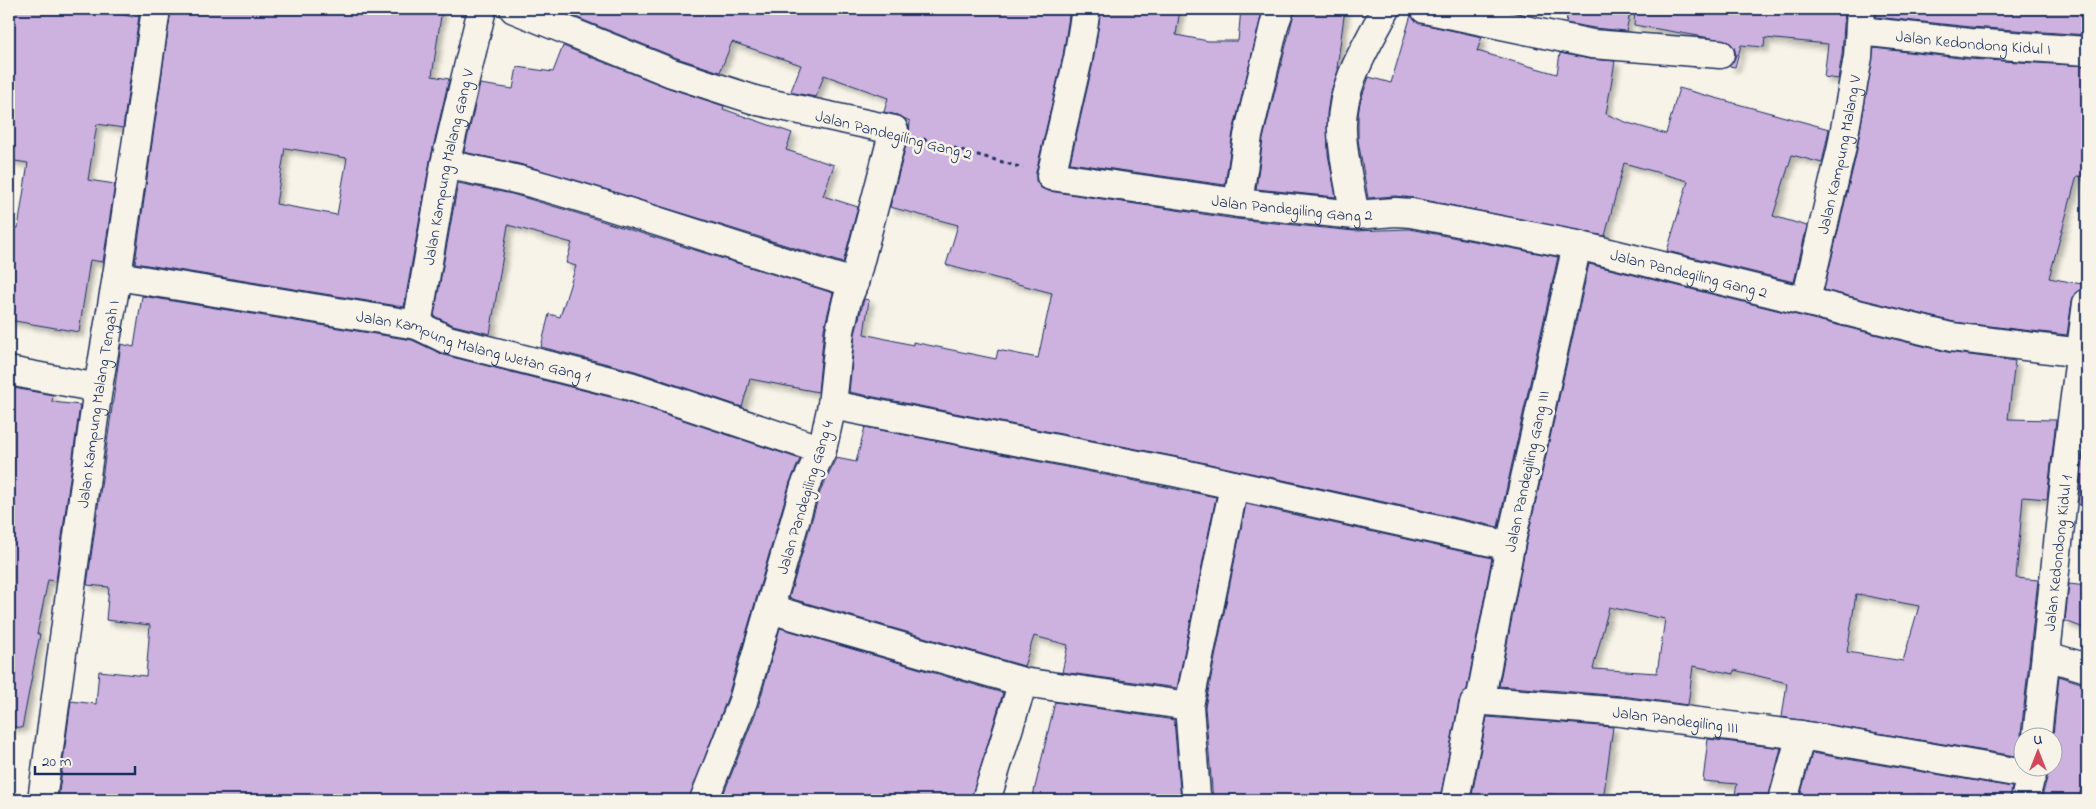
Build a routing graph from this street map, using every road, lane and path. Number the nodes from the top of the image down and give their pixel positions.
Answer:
1 (156, 9) edge
2 (482, 9) edge
3 (514, 9) edge
4 (1086, 9) edge
5 (1280, 9) edge
6 (1386, 9) edge
7 (1425, 9) edge
8 (1860, 20) edge
9 (2087, 50) edge
10 (1720, 54) dead end
11 (894, 130) junction
12 (445, 164) junction
13 (1051, 176) junction
14 (1238, 204) junction
15 (1355, 215) junction
16 (1577, 244) junction
17 (117, 276) junction
18 (854, 283) junction
19 (1806, 300) junction
20 (2087, 303) edge
21 (417, 326) junction
22 (2082, 353) junction
23 (9, 371) edge
24 (98, 388) junction
25 (832, 405) junction
26 (2078, 444) edge
27 (822, 450) junction
28 (1234, 486) junction
29 (1510, 546) junction
30 (770, 609) junction
31 (2047, 656) junction
32 (2087, 668) edge
33 (1023, 682) junction
34 (1482, 698) junction
35 (1189, 706) junction
36 (2037, 726) edge
37 (1801, 735) junction
38 (2030, 781) edge
39 (42, 800) edge
40 (704, 800) edge
41 (986, 800) edge
42 (1198, 800) edge
43 (1455, 800) edge
44 (1783, 800) edge

1 - 17 street, Jalan Kampung Malang Tengah I
2 - 12 street, Jalan Kampung Malang Gang V
3 - 11 street, Jalan Pandegiling Gang 2
4 - 13 street
5 - 14 street
6 - 15 street
7 - 10 street
8 - 9 street, Jalan Kedondong Kidul I
8 - 19 street, Jalan Kampung Malang V
11 - 13 path, Jalan Pandegiling Gang 2
11 - 18 street, Jalan Pandegiling Gang 4
12 - 18 street
12 - 21 street, Jalan Kampung Malang Gang V
13 - 14 street, Jalan Pandegiling Gang 2
14 - 15 street, Jalan Pandegiling Gang 2
15 - 16 street, Jalan Pandegiling Gang 2
16 - 19 street, Jalan Pandegiling Gang 2
16 - 29 street, Jalan Pandegiling Gang III
17 - 21 street, Jalan Kampung Malang Wetan Gang 1
17 - 24 street, Jalan Kampung Malang Tengah I
18 - 25 street, Jalan Pandegiling Gang 4
19 - 22 street, Jalan Pandegiling Gang 2
20 - 22 street, Jalan Kedondong Kidul 1
21 - 27 street, Jalan Kampung Malang Wetan Gang 1
22 - 26 street, Jalan Kedondong Kidul 1
23 - 24 street
24 - 39 street, Jalan Kampung Malang Tengah I
25 - 27 street, Jalan Pandegiling Gang 4
25 - 28 street
26 - 31 street, Jalan Kedondong Kidul 1
27 - 30 street, Jalan Pandegiling Gang 4
28 - 29 street
28 - 35 street
29 - 34 street, Jalan Pandegiling Gang III
30 - 33 street
30 - 40 street, Jalan Pandegiling Gang 4
31 - 32 street
31 - 36 street, Jalan Kedondong Kidul 1
33 - 35 street
33 - 41 street
34 - 37 street, Jalan Pandegiling III
34 - 43 street, Jalan Pandegiling Gang III
35 - 42 street
37 - 38 street, Jalan Pandegiling III
37 - 44 street

